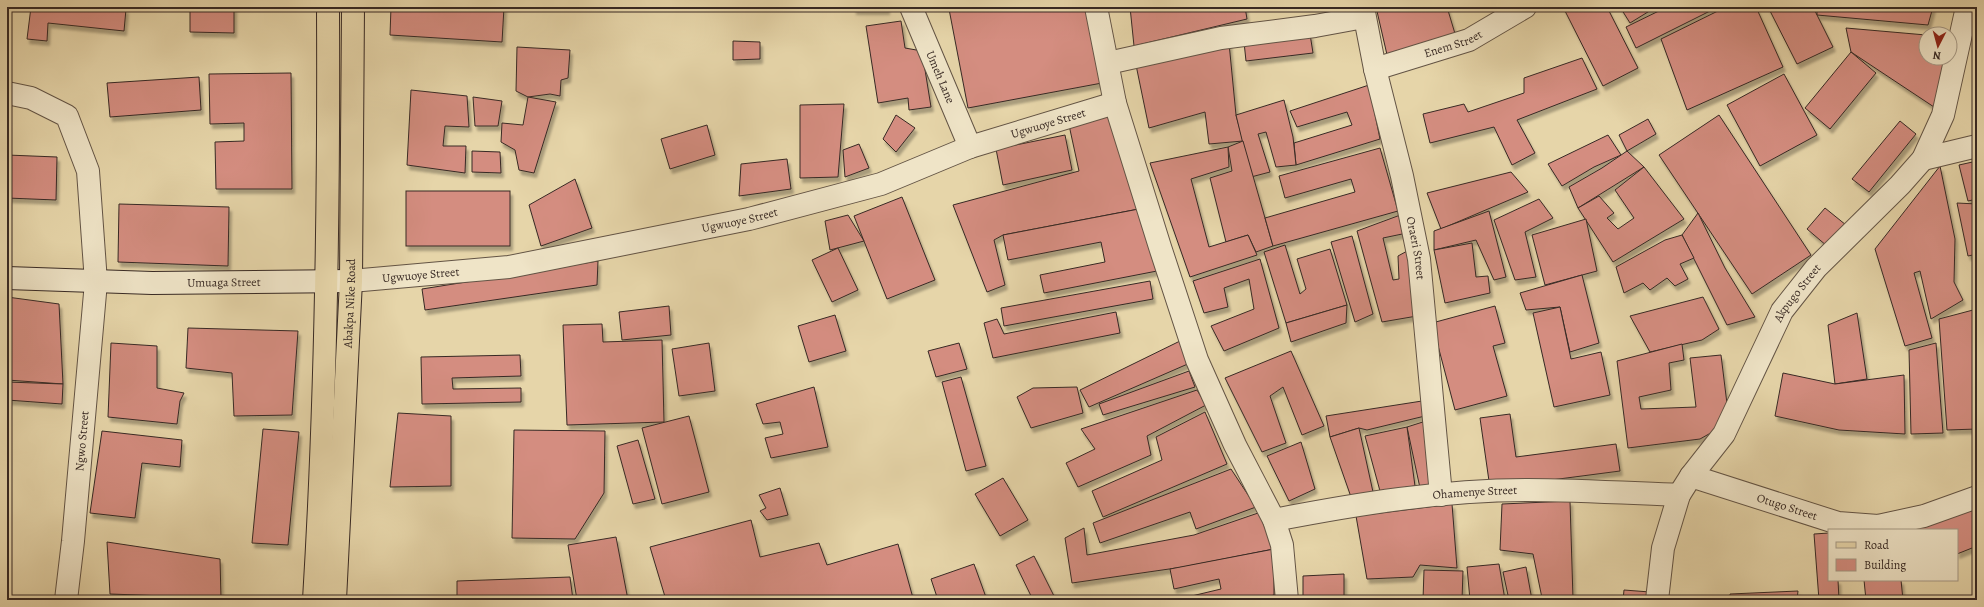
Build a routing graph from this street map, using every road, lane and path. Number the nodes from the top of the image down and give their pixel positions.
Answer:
1 (328, 7) edge
2 (353, 7) edge
3 (911, 7) edge
4 (1096, 7) edge
5 (1525, 7) edge
6 (1967, 7) edge
7 (1363, 12) edge
8 (1108, 63) junction
9 (1375, 69) junction
10 (7, 93) edge
11 (1114, 103) junction
12 (1977, 146) edge
13 (970, 147) junction
14 (1923, 159) junction
15 (7, 278) edge
16 (327, 280) junction
17 (351, 281) junction
18 (96, 282) junction
19 (1691, 476) junction
20 (1441, 495) junction
21 (1679, 495) junction
22 (1977, 498) edge
23 (1274, 520) junction
24 (66, 600) edge
25 (314, 600) edge
26 (335, 600) edge
27 (1287, 600) edge
28 (1657, 600) edge

1 - 16 main road, Abakpa Nike Road
2 - 17 main road, Abakpa Nike Road
3 - 13 street, Umeh Lane
4 - 8 street
5 - 9 street, Enem Street
6 - 14 street, Akpugo Street
7 - 8 street
7 - 9 street, Oraeri Street
8 - 11 street
9 - 20 street, Oraeri Street
10 - 18 street
11 - 13 street, Ugwuoye Street
11 - 23 street
12 - 14 street
13 - 17 street, Ugwuoye Street
14 - 19 street, Akpugo Street
15 - 18 street, Umuaga Street
16 - 17 street, Umuaga Street
16 - 18 street, Umuaga Street
16 - 25 main road, Abakpa Nike Road
17 - 26 main road, Abakpa Nike Road
18 - 24 street, Ngwo Street
19 - 21 street, Akpugo Street
19 - 22 street, Otugo Street
20 - 21 street, Ohamenye Street
20 - 23 street, Ohamenye Street
21 - 28 street, Akpugo Street
23 - 27 street

